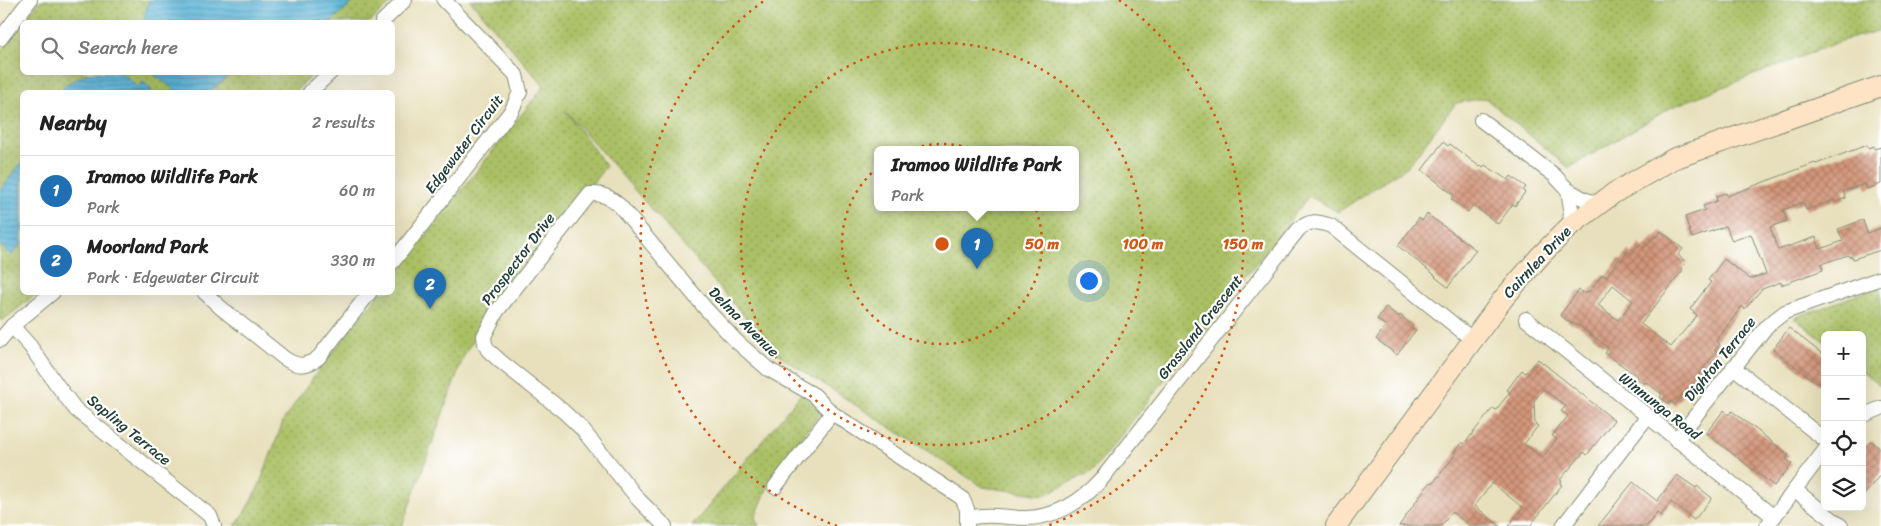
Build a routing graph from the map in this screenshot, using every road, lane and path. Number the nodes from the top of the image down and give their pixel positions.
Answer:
1 (30, 0) edge
2 (405, 0) edge
3 (444, 0) edge
4 (384, 20) edge
5 (5, 22) edge
6 (0, 39) edge
7 (328, 75) edge
8 (1881, 86) edge
9 (312, 90) edge
10 (1481, 120) dead end
11 (1568, 190) junction
12 (601, 194) joint
13 (1599, 204) junction
14 (1570, 226) junction
15 (395, 259) edge
16 (1881, 278) edge
17 (49, 295) edge
18 (207, 295) edge
19 (368, 295) edge
20 (1526, 319) dead end
21 (12, 326) junction
22 (0, 340) edge
23 (1473, 340) junction
24 (1733, 367) junction
25 (1881, 408) edge
26 (832, 413) junction
27 (1866, 414) edge
28 (1647, 417) junction
29 (1821, 437) edge
30 (1676, 440) junction
31 (1821, 455) edge
32 (775, 487) dead end
33 (1795, 490) junction
34 (1771, 521) edge
35 (968, 522) edge
36 (214, 526) edge
37 (665, 526) edge
38 (1336, 526) edge
39 (1563, 526) edge
40 (1841, 526) edge

1 - 5 street
2 - 4 street
3 - 15 street, Edgewater Circuit
5 - 6 street
7 - 9 street
8 - 13 street, Cairnlea Drive
10 - 11 street
11 - 13 street
11 - 14 street
12 - 26 street, Delma Avenue
12 - 37 street, Prospector Drive
13 - 14 street, Cairnlea Drive
14 - 23 street, Cairnlea Drive
16 - 24 street, Dighton Terrace
17 - 21 street
18 - 19 street
20 - 28 street, Winnunga Road
21 - 22 street
21 - 36 street, Sapling Terrace
23 - 35 street, Grassland Crescent
23 - 38 street, Cairnlea Drive
24 - 29 street
24 - 30 street, Dighton Terrace
25 - 27 street
26 - 32 street
26 - 35 street, Delma Avenue
28 - 30 street, Winnunga Road
28 - 39 street
30 - 34 street, Winnunga Road
31 - 33 street
33 - 34 street
33 - 40 street

